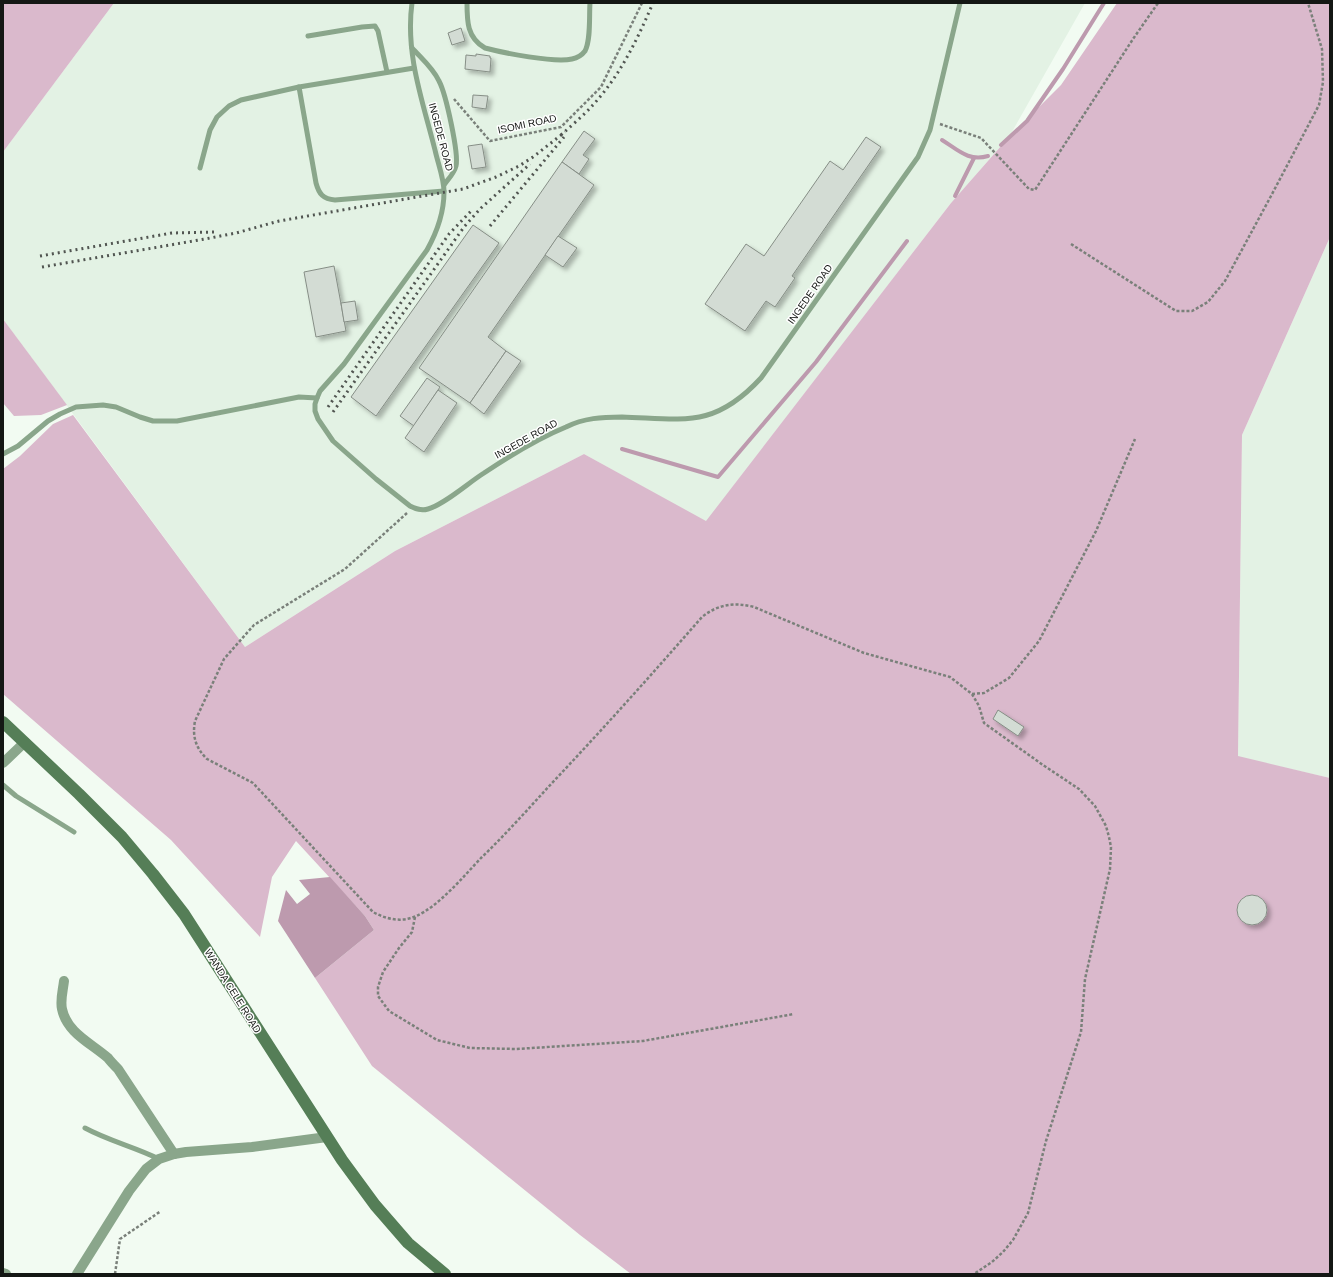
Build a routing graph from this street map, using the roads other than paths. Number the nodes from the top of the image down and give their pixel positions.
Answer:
1 (412, 3) edge
2 (468, 3) edge
3 (590, 3) edge
4 (960, 3) edge
5 (308, 36) dead end
6 (412, 48) junction
7 (414, 68) junction
8 (387, 72) junction
9 (299, 87) junction
10 (200, 168) dead end
11 (444, 184) junction
12 (444, 191) junction
13 (317, 398) junction
14 (3, 454) edge
15 (3, 722) edge
16 (25, 742) junction
17 (3, 764) edge
18 (3, 785) edge
19 (74, 832) dead end
20 (64, 981) dead end
21 (85, 1128) dead end
22 (327, 1137) junction
23 (174, 1154) junction
24 (159, 1159) junction
25 (3, 1273) edge
26 (6, 1274) edge
27 (77, 1274) edge
28 (445, 1274) edge

1 - 6 lane
2 - 3 lane
4 - 13 lane, INGEDE ROAD
5 - 8 lane
6 - 7 lane, INGEDE ROAD
6 - 11 lane
7 - 8 lane
7 - 11 lane, INGEDE ROAD
8 - 9 lane
9 - 10 lane
9 - 12 lane
11 - 12 lane, INGEDE ROAD
12 - 13 lane, INGEDE ROAD
13 - 14 lane
15 - 16 street, WANDA CELE ROAD
16 - 17 street
16 - 22 street, WANDA CELE ROAD
18 - 19 lane
20 - 23 street
21 - 24 lane
22 - 23 street
22 - 28 street, WANDA CELE ROAD
23 - 24 street
24 - 27 street
25 - 26 street

